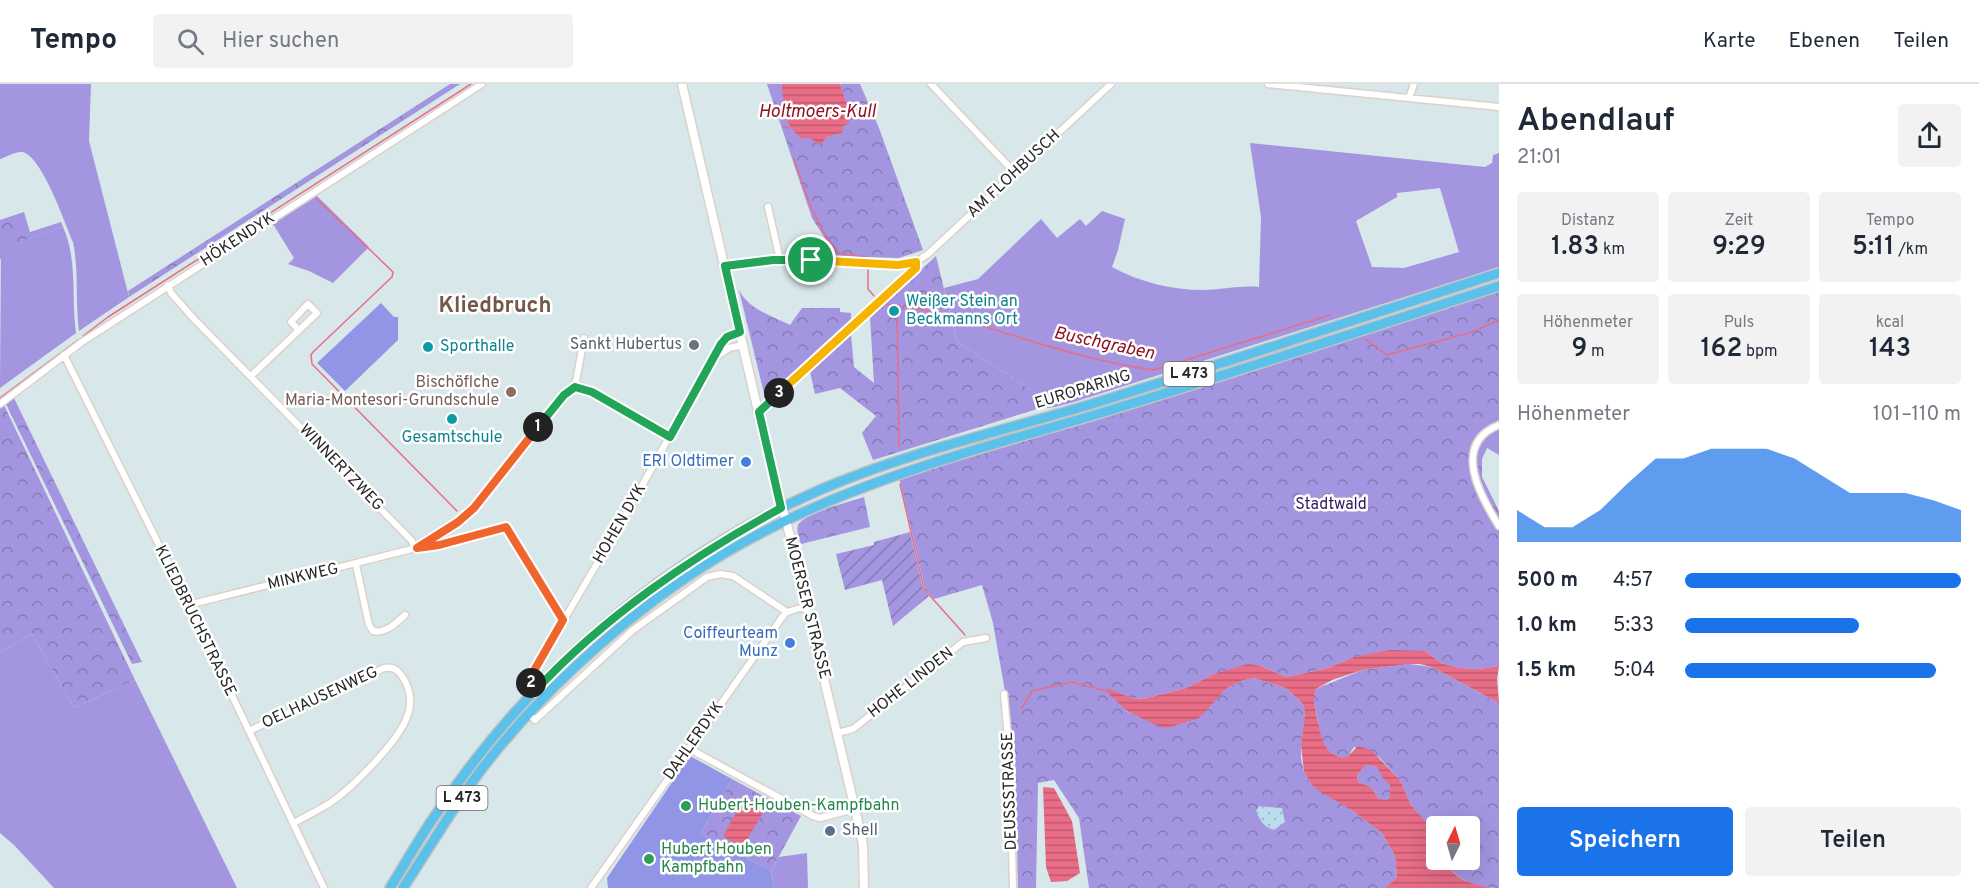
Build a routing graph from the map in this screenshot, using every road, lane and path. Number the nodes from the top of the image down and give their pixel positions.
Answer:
1 (482, 84) edge
2 (682, 84) edge
3 (931, 84) edge
4 (1111, 84) edge
5 (1268, 84) edge
6 (1414, 84) edge
7 (1409, 99) junction
8 (1499, 107) edge
9 (1015, 173) junction
10 (768, 207) dead end
11 (780, 260) junction
12 (916, 262) junction
13 (725, 266) junction
14 (1499, 273) edge
15 (168, 285) junction
16 (1499, 286) edge
17 (299, 330) dead end
18 (740, 332) junction
19 (584, 338) dead end
20 (743, 345) junction
21 (64, 355) junction
22 (715, 357) junction
23 (251, 376) junction
24 (575, 387) junction
25 (0, 404) edge
26 (759, 412) junction
27 (1499, 425) edge
28 (670, 437) junction
29 (781, 508) junction
30 (785, 521) junction
31 (1499, 526) edge
32 (415, 548) junction
33 (356, 565) junction
34 (188, 605) junction
35 (807, 606) junction
36 (787, 612) junction
37 (405, 615) dead end
38 (563, 620) junction
39 (986, 638) dead end
40 (534, 692) junction
41 (1004, 694) dead end
42 (532, 717) junction
43 (249, 731) junction
44 (837, 733) junction
45 (688, 748) junction
46 (855, 809) junction
47 (294, 823) junction
48 (594, 887) edge
49 (324, 888) edge
50 (390, 888) edge
51 (403, 888) edge
52 (864, 888) edge
53 (1013, 888) edge

1 - 15 street, HÖKENDYK
2 - 13 main road, MOERSER STRASSE
3 - 9 street
4 - 9 street, AM FLOHBUSCH
5 - 7 street
6 - 7 street
7 - 8 street
9 - 12 street, AM FLOHBUSCH
10 - 11 street
11 - 12 street
11 - 13 street
12 - 26 street, AM FLOHBUSCH
13 - 18 main road, MOERSER STRASSE
14 - 29 main road, EUROPARING / L 473
15 - 21 street, HÖKENDYK
15 - 23 street, WINNERTZWEG
16 - 30 main road, EUROPARING / L 473
17 - 23 street
18 - 20 main road, MOERSER STRASSE
18 - 22 street, HOHEN DYK
19 - 24 street
20 - 22 street
20 - 26 main road, MOERSER STRASSE
21 - 25 street, HÖKENDYK
21 - 34 street, KLIEDBRUCHSTRASSE
22 - 28 street, HOHEN DYK
23 - 32 street, WINNERTZWEG
24 - 28 street
24 - 32 street, MINKWEG
26 - 29 main road, MOERSER STRASSE
27 - 31 street
28 - 38 street, HOHEN DYK
29 - 30 main road, MOERSER STRASSE
29 - 40 main road, L 473
30 - 35 main road, MOERSER STRASSE
30 - 42 main road, L 473
32 - 33 street, MINKWEG
32 - 38 street, MINKWEG
33 - 34 street, MINKWEG
33 - 37 street
34 - 43 street, KLIEDBRUCHSTRASSE
35 - 36 street
35 - 44 main road, MOERSER STRASSE
36 - 42 street
36 - 45 street, DAHLERDYK
38 - 40 street, HOHEN DYK
39 - 44 street, HOHE LINDEN
40 - 50 main road, L 473
41 - 53 street, DEUSSSTRASSE
42 - 51 main road, L 473
43 - 47 street, KLIEDBRUCHSTRASSE
43 - 47 street, OELHAUSENWEG
44 - 46 main road, MOERSER STRASSE
45 - 46 street
45 - 48 street, DAHLERDYK
46 - 52 main road, MOERSER STRASSE
47 - 49 street, KLIEDBRUCHSTRASSE

